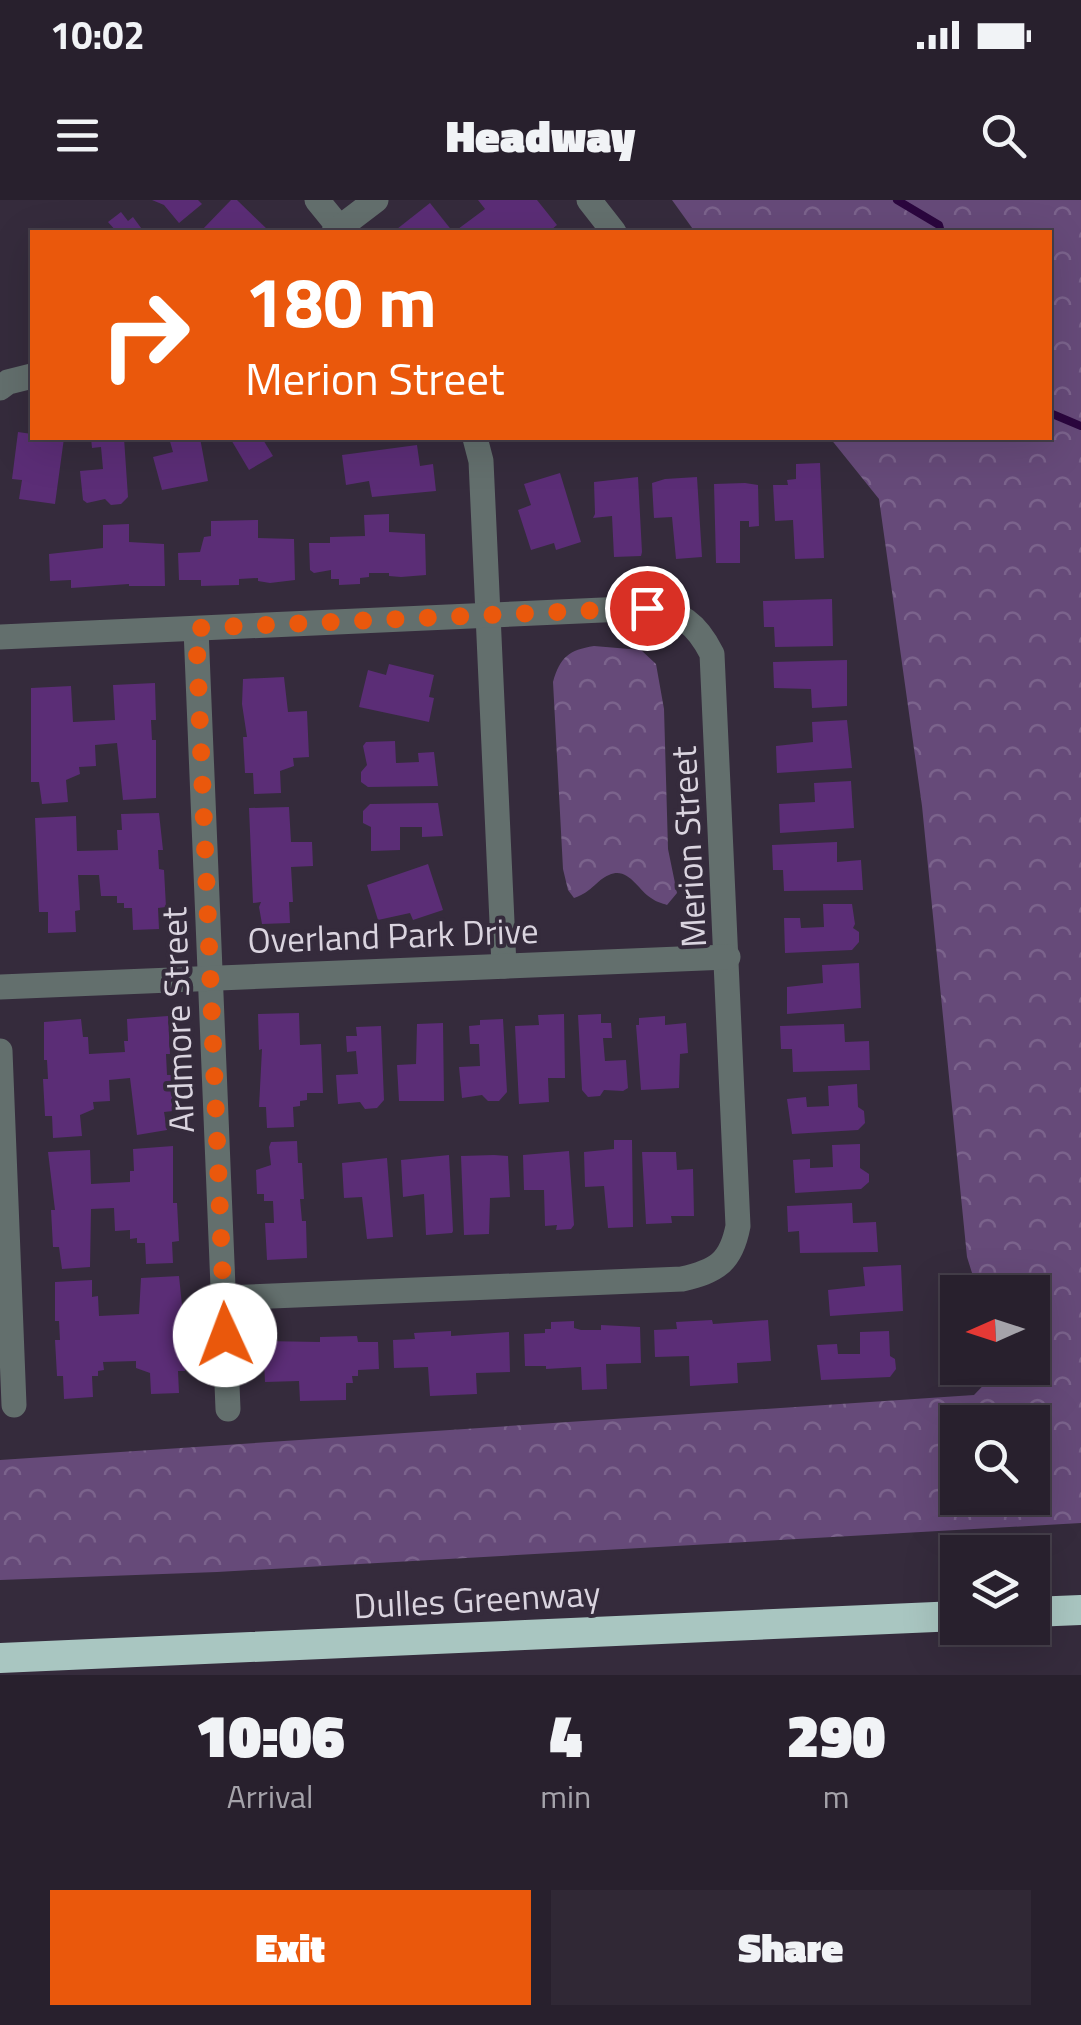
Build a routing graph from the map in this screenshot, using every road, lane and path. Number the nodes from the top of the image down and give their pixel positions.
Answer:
1 (317, 200) edge
2 (376, 200) edge
3 (588, 200) edge
4 (338, 230) edge
5 (340, 230) edge
6 (612, 230) edge
7 (30, 376) edge
8 (0, 388) edge
9 (476, 440) edge
10 (489, 617) junction
11 (196, 628) junction
12 (0, 637) edge
13 (728, 957) junction
14 (504, 966) junction
15 (210, 977) junction
16 (0, 987) edge
17 (0, 1051) edge
18 (224, 1298) junction
19 (14, 1405) dead end
20 (228, 1409) dead end
21 (1081, 1610) edge
22 (1050, 1611) edge
23 (940, 1617) edge
24 (0, 1658) edge

1 - 4 street
2 - 5 street
3 - 6 street
7 - 8 street
9 - 10 street
10 - 11 street, Merion Street
10 - 13 street, Merion Street
10 - 14 street
11 - 12 street, Merion Street
11 - 15 street, Ardmore Street
13 - 14 street, Overland Park Drive
13 - 18 street, Merion Street
14 - 15 street, Overland Park Drive
15 - 16 street, Overland Park Drive
15 - 18 street, Ardmore Street
17 - 19 street
18 - 20 street, Ardmore Street
21 - 22 highway
23 - 24 highway, Dulles Greenway

